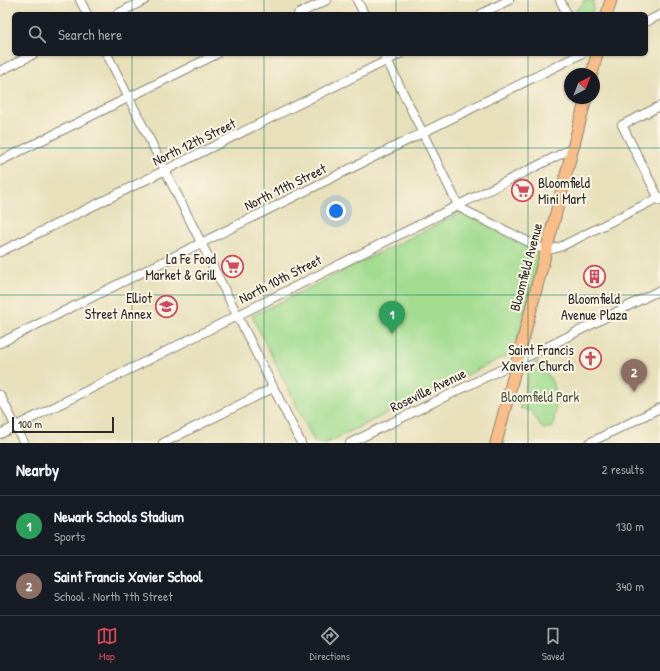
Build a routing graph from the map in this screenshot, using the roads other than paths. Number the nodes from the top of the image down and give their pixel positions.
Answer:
1 (80, 0) edge
2 (145, 0) edge
3 (327, 0) edge
4 (357, 0) edge
5 (509, 0) edge
6 (560, 0) edge
7 (611, 0) edge
8 (86, 12) edge
9 (121, 12) edge
10 (302, 12) edge
11 (363, 12) edge
12 (485, 12) edge
13 (566, 12) edge
14 (608, 12) edge
15 (660, 15) edge
16 (648, 21) edge
17 (30, 56) edge
18 (108, 56) edge
19 (213, 56) edge
20 (577, 56) edge
21 (597, 56) edge
22 (386, 57) edge
23 (594, 68) edge
24 (0, 71) edge
25 (129, 98) junction
26 (584, 104) edge
27 (660, 106) edge
28 (423, 133) junction
29 (572, 148) junction
30 (0, 162) edge
31 (165, 171) junction
32 (659, 198) edge
33 (458, 205) junction
34 (201, 243) junction
35 (546, 250) junction
36 (0, 252) edge
37 (660, 290) edge
38 (237, 316) junction
39 (0, 343) edge
40 (517, 361) junction
41 (273, 388) junction
42 (0, 395) edge
43 (660, 408) edge
44 (16, 426) junction
45 (0, 434) edge
46 (24, 443) edge
47 (163, 443) edge
48 (300, 443) edge
49 (350, 443) edge
50 (496, 443) edge
51 (589, 443) edge

1 - 8 street
2 - 9 street
3 - 10 street
4 - 11 street
5 - 12 street
6 - 13 street
7 - 14 main road
15 - 16 street
17 - 24 street
18 - 25 street
19 - 25 street
20 - 28 street, North 11th Street
21 - 23 main road
22 - 28 street
22 - 31 street, North 12th Street
25 - 30 street
25 - 31 street
26 - 29 main road, Bloomfield Avenue
27 - 32 street
28 - 33 street
28 - 34 street, North 11th Street
29 - 33 street, North 10th Street
29 - 35 main road, Bloomfield Avenue
31 - 34 street
31 - 36 street, North 12th Street
32 - 35 street
33 - 35 street
33 - 38 street, North 10th Street
34 - 38 street
34 - 39 street, North 11th Street
35 - 40 main road, Bloomfield Avenue
37 - 40 street, Roseville Avenue
38 - 41 street
38 - 44 street, North 10th Street
40 - 49 street, Roseville Avenue
40 - 50 main road, Bloomfield Avenue
41 - 47 street
41 - 48 street
42 - 44 street
43 - 51 street
44 - 45 street, North 10th Street
44 - 46 street

